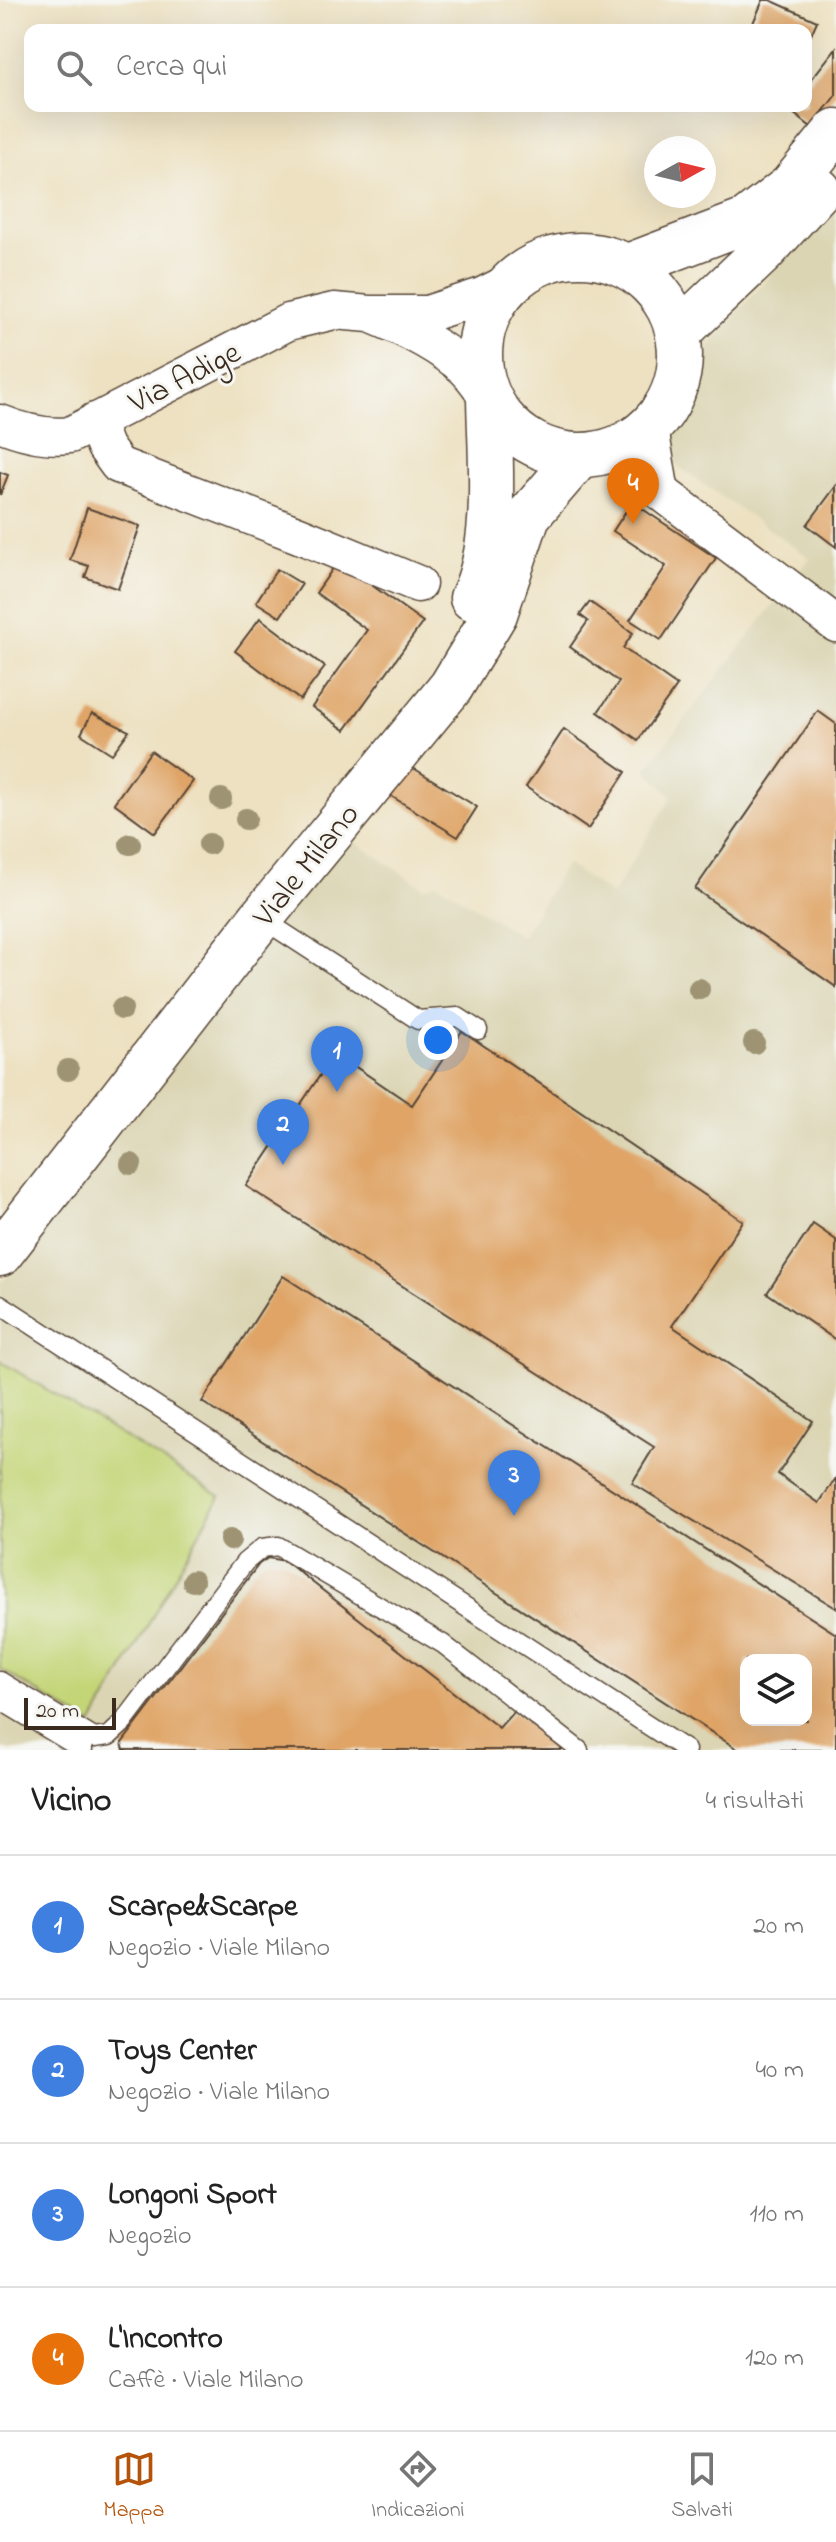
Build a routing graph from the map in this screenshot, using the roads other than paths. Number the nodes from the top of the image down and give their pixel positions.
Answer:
1 (836, 131) edge
2 (836, 171) edge
3 (628, 266) junction
4 (510, 282) junction
5 (370, 314) junction
6 (678, 333) junction
7 (489, 398) junction
8 (95, 421) junction
9 (0, 423) edge
10 (637, 436) junction
11 (578, 458) junction
12 (418, 584) dead end
13 (836, 624) edge
14 (261, 918) junction
15 (478, 1030) dead end
16 (0, 1215) edge
17 (0, 1254) edge
18 (0, 1304) edge
19 (0, 1681) edge
20 (0, 1700) edge
21 (83, 1750) edge
22 (579, 1750) edge
23 (686, 1750) edge

1 - 3 main road
2 - 6 main road
3 - 4 main road
3 - 6 main road
4 - 5 street, Via Adige
4 - 7 main road
5 - 7 street, Via Adige
5 - 8 street, Via Adige
6 - 10 main road
7 - 11 main road
7 - 16 main road
8 - 9 street, Via Adige
8 - 12 street
10 - 11 main road
10 - 13 street
11 - 14 main road, Viale Milano
14 - 15 lane
14 - 17 main road, Viale Milano
18 - 23 lane
19 - 22 lane
20 - 21 lane

